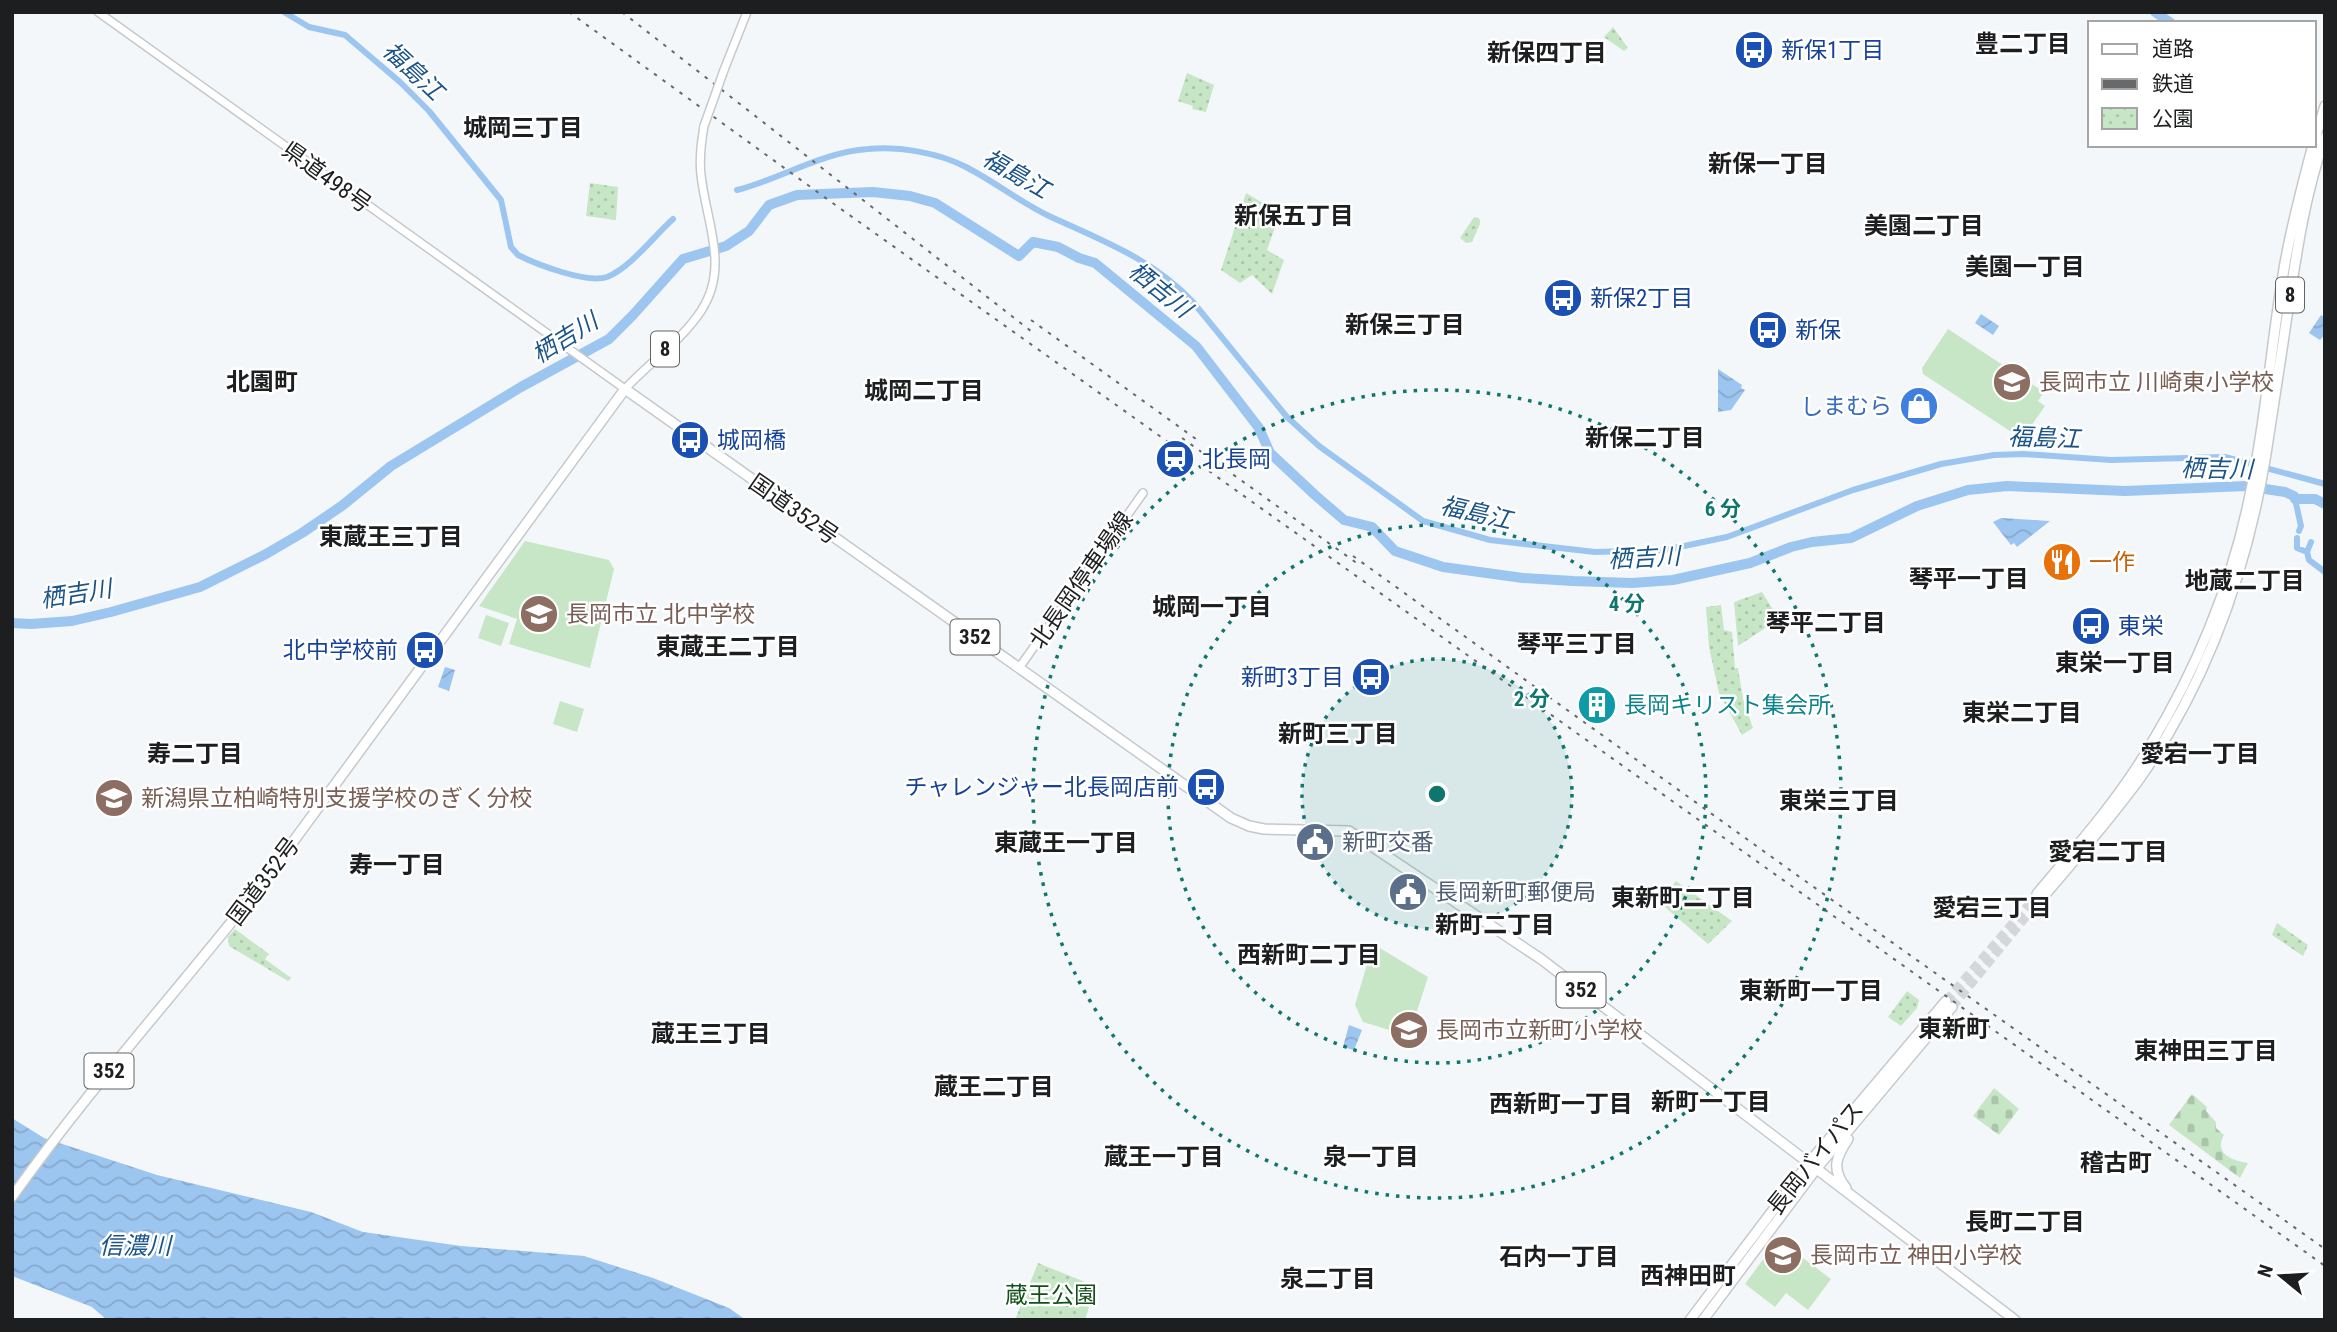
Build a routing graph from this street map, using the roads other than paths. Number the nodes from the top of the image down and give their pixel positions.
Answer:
1 (98, 12) edge
2 (747, 12) edge
3 (2325, 106) edge
4 (2316, 137) edge
5 (2325, 137) edge
6 (2313, 147) edge
7 (625, 389) junction
8 (2262, 455) junction
9 (1143, 493) dead end
10 (1019, 668) junction
11 (2034, 903) tunnel mouth
12 (1861, 1116) junction
13 (1812, 1166) junction
14 (12, 1197) edge
15 (1854, 1199) junction
16 (1690, 1320) edge
17 (1703, 1320) edge
18 (2015, 1320) edge

1 - 7 main road, 県道498号
2 - 7 main road, 8, bridge
3 - 4 highway, 8
5 - 8 highway, 8
6 - 8 highway, 8
7 - 10 highway, 国道352号 / 352
7 - 14 highway, 国道352号 / 352
8 - 11 highway, 8
9 - 10 main road, 北長岡停車場線
10 - 13 highway, 国道352号 / 352
12 - 13 highway, 長岡バイパス
12 - 13 highway, 長岡バイパス
12 - 15 highway
13 - 15 highway, 国道352号
13 - 16 highway, 長岡バイパス
13 - 17 highway, 長岡バイパス
15 - 18 highway, 国道352号

